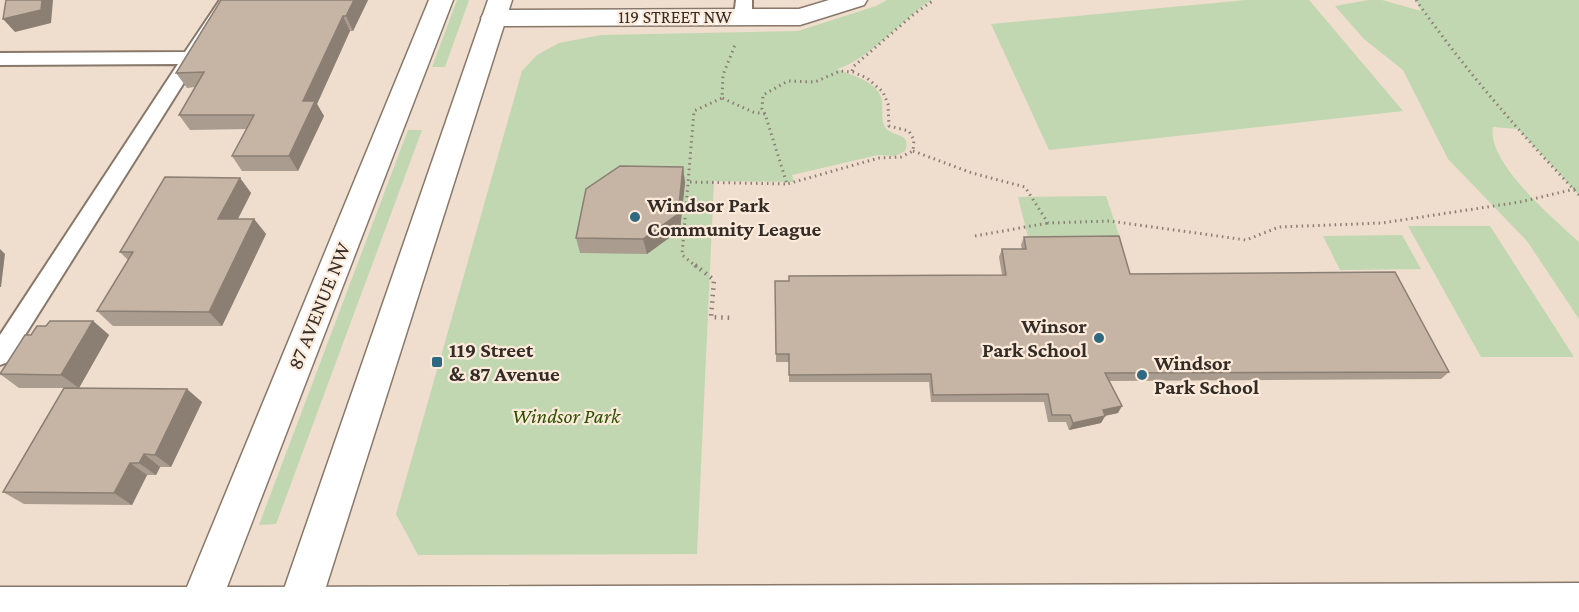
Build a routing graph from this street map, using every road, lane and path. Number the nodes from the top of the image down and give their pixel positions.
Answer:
1 (228, 0) edge
2 (441, 0) edge
3 (855, 0) edge
4 (934, 0) edge
5 (1416, 0) edge
6 (743, 8) edge
7 (497, 9) edge
8 (561, 9) edge
9 (190, 58) junction
10 (0, 59) edge
11 (852, 71) junction
12 (722, 98) junction
13 (765, 114) junction
14 (914, 152) junction
15 (690, 182) junction
16 (787, 184) junction
17 (1579, 188) edge
18 (1573, 189) junction
19 (1579, 195) edge
20 (1048, 223) junction
21 (975, 236) dead end
22 (734, 318) dead end
23 (0, 355) edge
24 (1579, 604) edge
25 (0, 608) edge
26 (198, 609) edge
27 (737, 609) edge
28 (298, 610) edge

1 - 9 lane
2 - 26 street, 87 AVENUE NW
3 - 6 street, 119 STREET NW
4 - 11 path
5 - 18 path
6 - 8 street, 119 STREET NW
6 - 12 path
7 - 8 street, 119 STREET NW
7 - 28 street
9 - 10 lane
9 - 23 lane
11 - 13 path
11 - 14 path
12 - 13 path
12 - 15 path
13 - 16 path
14 - 16 path
14 - 20 path
15 - 16 path
15 - 22 path
17 - 18 path
18 - 19 path
18 - 20 path
20 - 21 path
24 - 27 street
25 - 26 street
26 - 28 street
27 - 28 street

